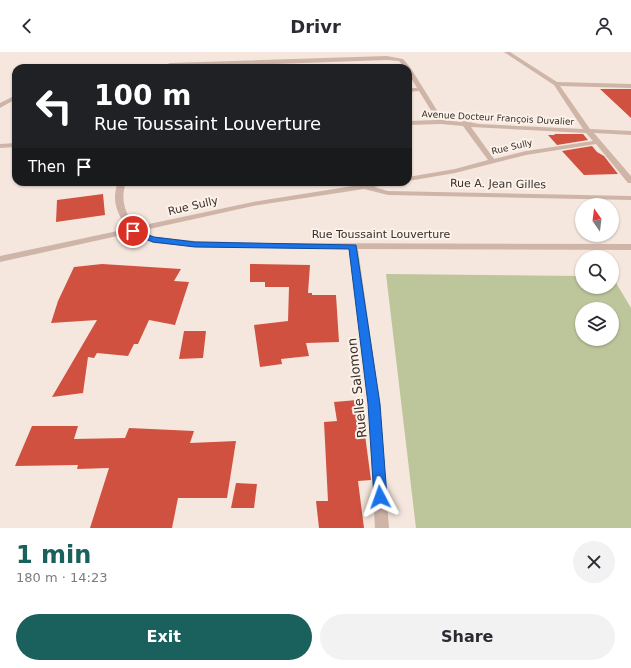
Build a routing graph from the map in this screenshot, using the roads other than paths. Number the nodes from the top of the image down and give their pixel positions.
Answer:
1 (507, 52) edge
2 (201, 64) edge
3 (404, 64) edge
4 (412, 74) edge
5 (556, 84) junction
6 (631, 86) edge
7 (421, 89) junction
8 (412, 90) edge
9 (12, 99) edge
10 (0, 106) edge
11 (441, 122) junction
12 (412, 123) edge
13 (464, 123) junction
14 (588, 131) junction
15 (631, 133) edge
16 (598, 142) junction
17 (12, 145) edge
18 (0, 146) edge
19 (492, 162) junction
20 (412, 178) edge
21 (631, 181) edge
22 (121, 186) edge
23 (371, 186) edge
24 (365, 187) junction
25 (631, 198) edge
26 (133, 231) junction
27 (353, 246) junction
28 (631, 247) edge
29 (0, 259) edge
30 (382, 528) edge

1 - 5 street
2 - 3 street
4 - 7 street
5 - 6 street
5 - 14 street
7 - 8 street
7 - 11 street
9 - 10 street
11 - 12 street, Avenue Docteur François Duvalier
11 - 13 street, Avenue Docteur François Duvalier
13 - 14 street, Avenue Docteur François Duvalier
13 - 19 street
14 - 15 street, Avenue Docteur François Duvalier
14 - 16 street
16 - 19 street, Rue Sully
16 - 21 street
17 - 18 street
19 - 20 street, Rue Sully
22 - 26 street
23 - 24 street, Rue Sully
24 - 25 street, Rue A. Jean Gilles
24 - 26 street, Rue Sully
26 - 27 street, Rue Toussaint Louverture
26 - 29 street, Rue Sully
27 - 28 street, Rue Toussaint Louverture
27 - 30 street, Ruelle Salomon

